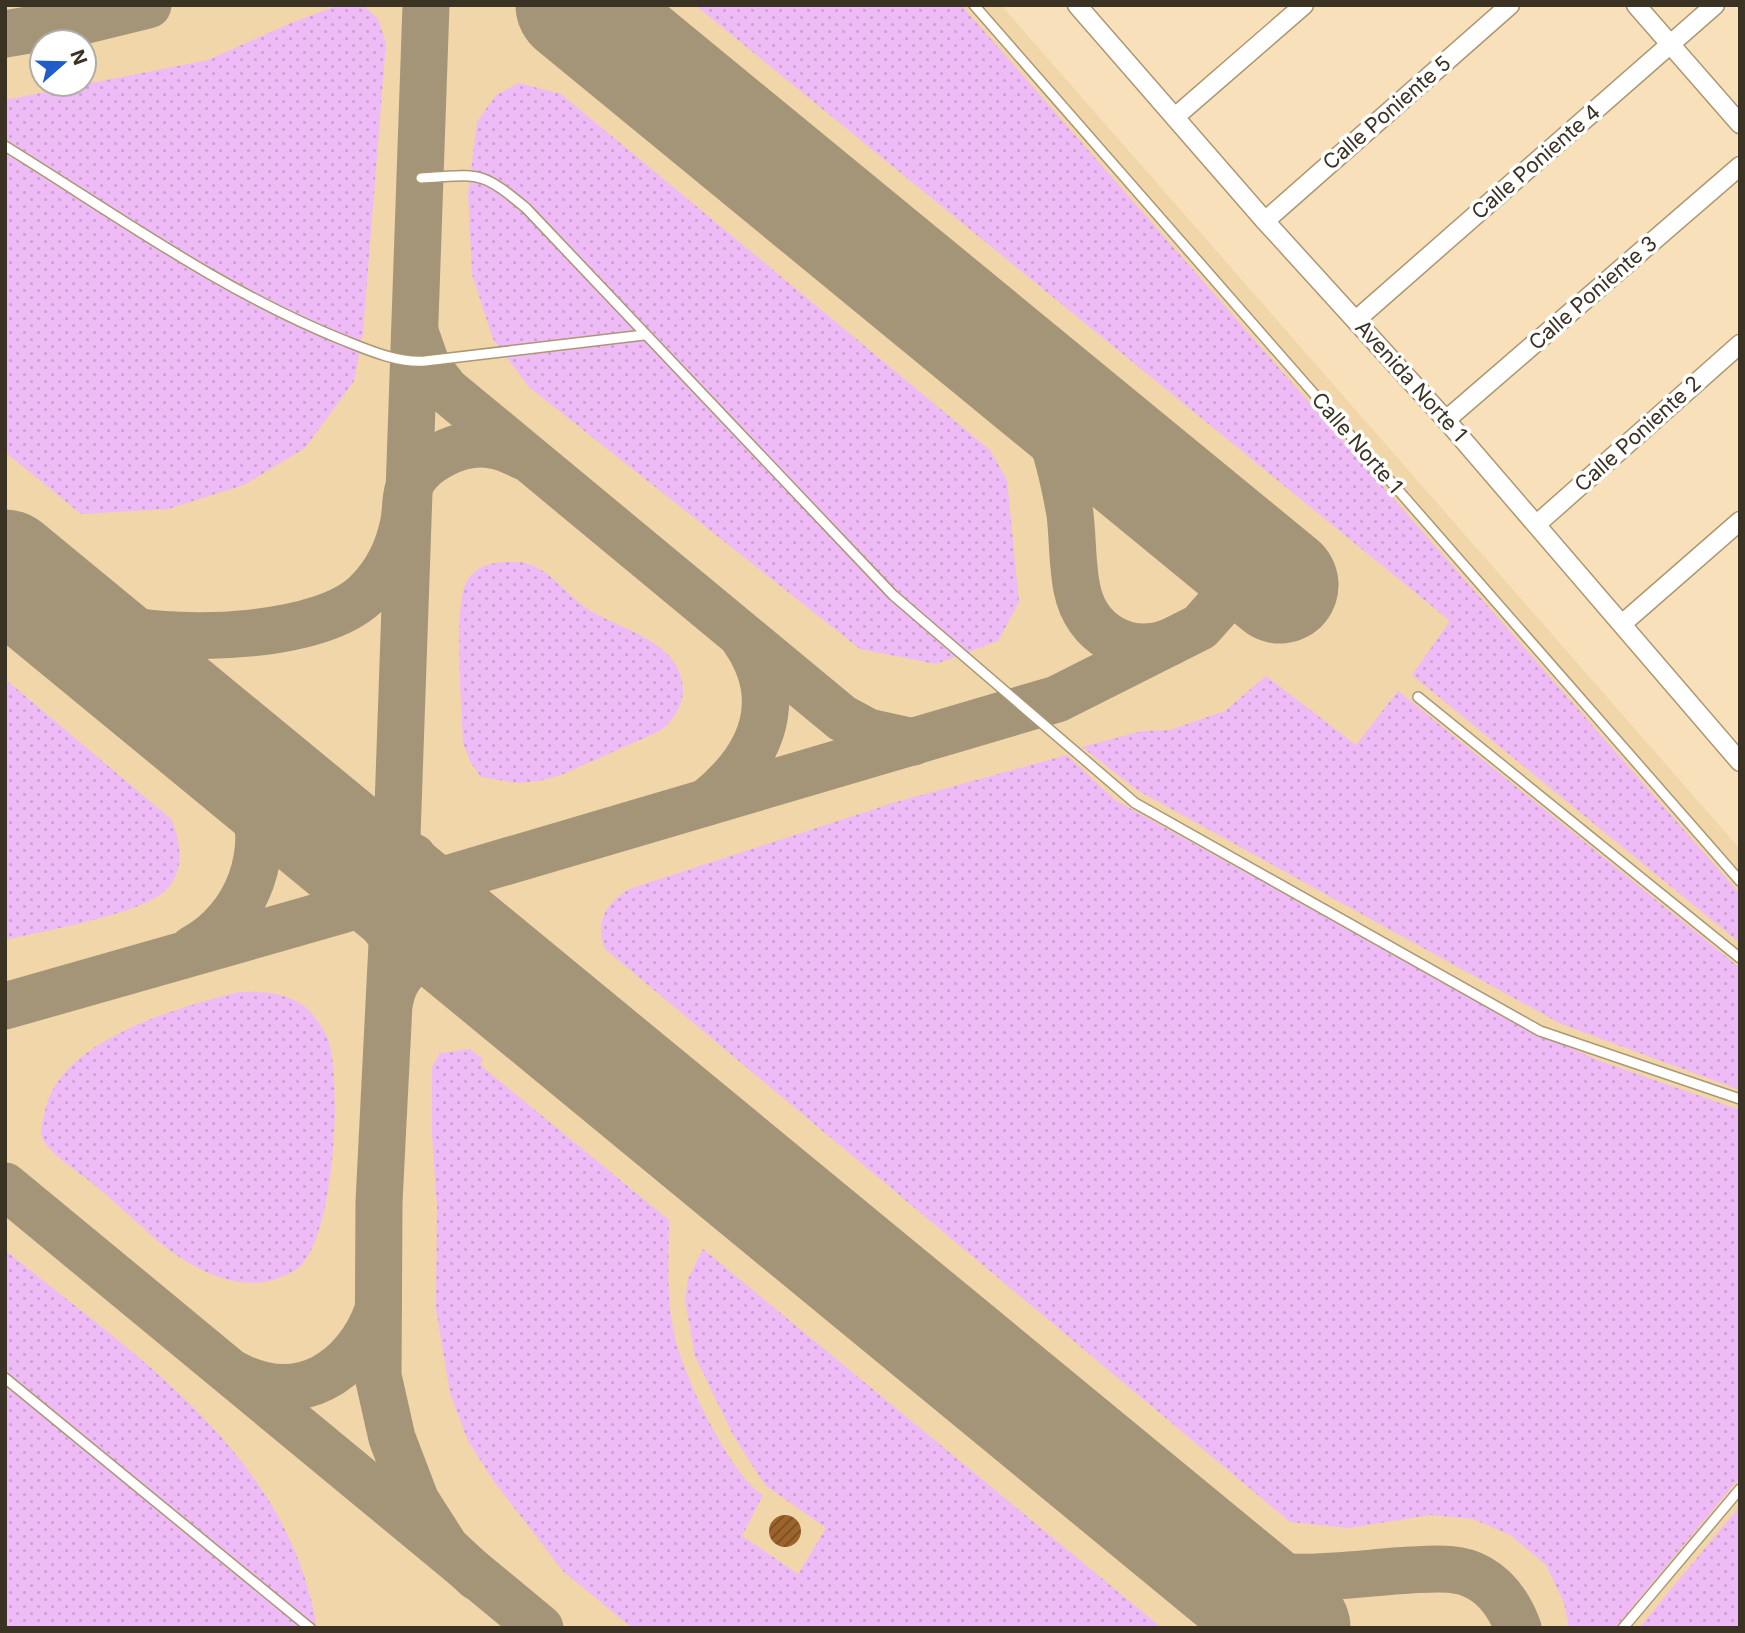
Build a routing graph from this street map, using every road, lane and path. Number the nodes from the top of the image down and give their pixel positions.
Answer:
1 (974, 5) edge
2 (1304, 5) edge
3 (1510, 5) edge
4 (1636, 5) edge
5 (1716, 5) edge
6 (1088, 9) edge
7 (1671, 44) junction
8 (1175, 117) junction
9 (1740, 124) edge
10 (5, 146) edge
11 (1740, 166) edge
12 (421, 178) dead end
13 (1265, 221) junction
14 (1356, 320) junction
15 (644, 335) junction
16 (1740, 344) edge
17 (1446, 420) junction
18 (1740, 522) edge
19 (1537, 524) junction
20 (1622, 624) junction
21 (1418, 697) dead end
22 (1740, 762) edge
23 (1740, 881) edge
24 (1740, 958) edge
25 (1740, 1099) edge
26 (5, 1378) edge
27 (1740, 1489) edge
28 (310, 1628) edge
29 (1623, 1628) edge

1 - 23 lane, Calle Norte 1
2 - 8 street
3 - 13 street, Calle Poniente 5
4 - 7 street
5 - 7 street, Calle Poniente 4
6 - 8 street, Avenida Norte 1
7 - 9 street
7 - 14 street, Calle Poniente 4
8 - 13 street, Avenida Norte 1
10 - 15 lane
11 - 17 street, Calle Poniente 3
12 - 15 lane
13 - 14 street, Avenida Norte 1
14 - 17 street, Avenida Norte 1
15 - 25 lane
16 - 19 street, Calle Poniente 2
17 - 19 street, Avenida Norte 1
18 - 20 street
19 - 20 street, Avenida Norte 1
20 - 22 street, Avenida Norte 1
21 - 24 lane
26 - 28 lane
27 - 29 lane

